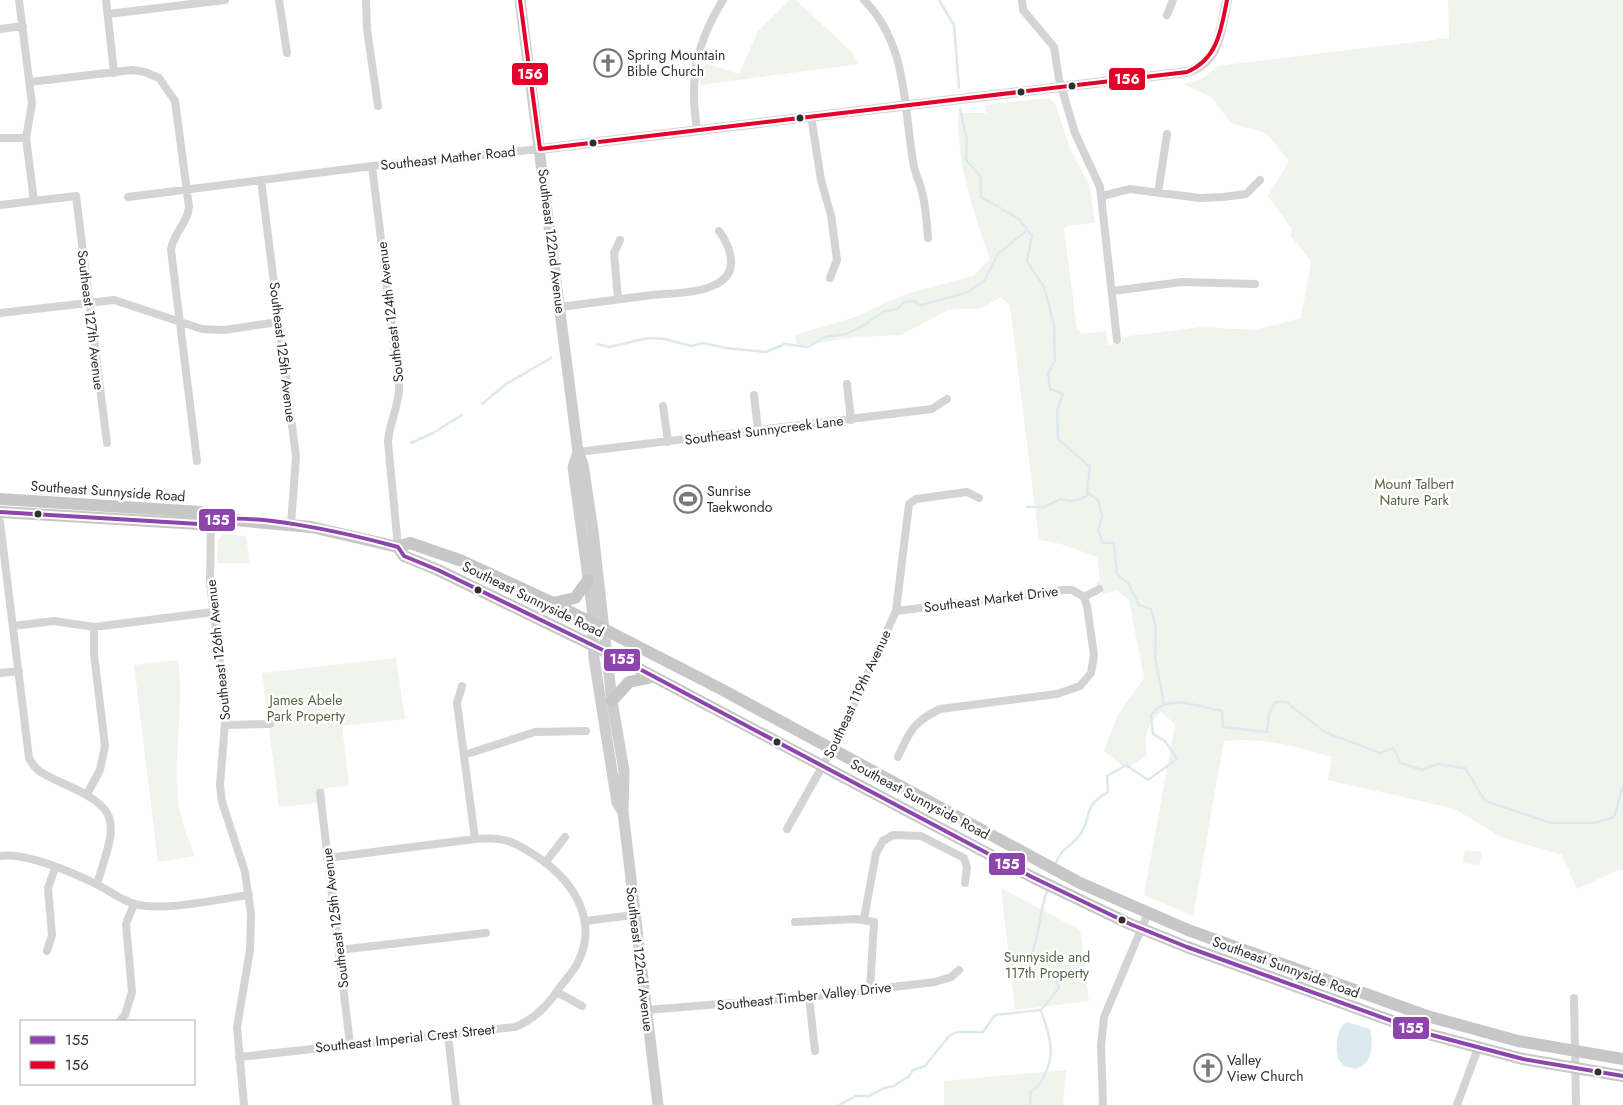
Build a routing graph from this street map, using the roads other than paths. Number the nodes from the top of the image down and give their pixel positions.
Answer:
1 (20, 0) edge
2 (106, 0) edge
3 (225, 0) edge
4 (279, 0) edge
5 (366, 0) edge
6 (520, 0) edge
7 (723, 0) edge
8 (864, 0) edge
9 (1022, 0) edge
10 (1173, 0) edge
11 (1227, 0) edge
12 (108, 14) junction
13 (1167, 15) dead end
14 (23, 26) junction
15 (0, 29) edge
16 (287, 53) dead end
17 (114, 72) junction
18 (30, 82) junction
19 (1062, 86) junction
20 (906, 105) junction
21 (378, 106) dead end
22 (811, 116) junction
23 (697, 129) junction
24 (1167, 134) dead end
25 (0, 138) edge
26 (26, 138) junction
27 (540, 149) junction
28 (372, 166) junction
29 (261, 180) junction
30 (1260, 180) dead end
31 (188, 190) junction
32 (1158, 193) junction
33 (1102, 196) junction
34 (128, 197) dead end
35 (34, 201) junction
36 (0, 205) edge
37 (719, 231) dead end
38 (928, 238) dead end
39 (620, 240) dead end
40 (830, 278) dead end
41 (1255, 284) dead end
42 (1112, 291) junction
43 (618, 299) junction
44 (88, 303) junction
45 (560, 307) junction
46 (0, 313) edge
47 (180, 322) junction
48 (278, 322) junction
49 (1117, 340) dead end
50 (846, 384) dead end
51 (754, 395) dead end
52 (947, 399) dead end
53 (663, 406) dead end
54 (851, 420) junction
55 (758, 430) junction
56 (668, 442) junction
57 (107, 444) dead end
58 (578, 452) junction
59 (197, 461) dead end
60 (979, 498) dead end
61 (0, 499) edge
62 (578, 499) junction
63 (128, 507) junction
64 (0, 512) edge
65 (211, 518) junction
66 (104, 519) junction
67 (0, 522) edge
68 (291, 524) junction
69 (593, 531) junction
70 (398, 547) junction
71 (462, 560) junction
72 (438, 570) junction
73 (588, 580) junction
74 (1099, 589) dead end
75 (1084, 597) junction
76 (553, 603) junction
77 (896, 611) junction
78 (213, 612) junction
79 (13, 626) junction
80 (94, 626) junction
81 (598, 626) junction
82 (594, 645) junction
83 (606, 651) junction
84 (18, 670) junction
85 (0, 672) edge
86 (653, 677) junction
87 (462, 686) dead end
88 (612, 701) junction
89 (270, 724) dead end
90 (226, 725) junction
91 (586, 731) dead end
92 (832, 749) junction
93 (464, 755) junction
94 (898, 756) dead end
95 (824, 764) junction
96 (320, 793) dead end
97 (88, 794) junction
98 (623, 812) junction
99 (787, 829) dead end
100 (565, 837) dead end
101 (475, 839) junction
102 (0, 856) edge
103 (327, 858) junction
104 (545, 863) junction
105 (55, 868) junction
106 (965, 883) dead end
107 (97, 884) junction
108 (249, 895) junction
109 (134, 904) junction
110 (1148, 913) junction
111 (634, 915) junction
112 (864, 919) junction
113 (585, 921) junction
114 (795, 922) dead end
115 (1141, 929) junction
116 (486, 933) dead end
117 (339, 950) junction
118 (47, 951) dead end
119 (959, 970) dead end
120 (870, 990) junction
121 (557, 992) junction
122 (809, 997) junction
123 (1574, 998) dead end
124 (582, 1006) dead end
125 (646, 1010) junction
126 (121, 1020) edge
127 (448, 1035) junction
128 (350, 1044) junction
129 (1478, 1048) junction
130 (815, 1051) dead end
131 (1575, 1052) junction
132 (239, 1056) junction
133 (1623, 1059) edge
134 (1575, 1069) junction
135 (1623, 1076) edge
136 (244, 1105) edge
137 (456, 1105) edge
138 (658, 1105) edge
139 (1103, 1105) edge
140 (1457, 1105) edge
141 (1576, 1105) edge

1 - 14 street
2 - 12 street
3 - 12 street
4 - 16 street
5 - 21 street
6 - 27 main road, Southeast 122nd Avenue
7 - 23 street
8 - 20 street
9 - 19 street
10 - 13 street
11 - 19 street, Southeast Mather Road
12 - 17 street
14 - 15 street
14 - 18 street
17 - 18 street
17 - 31 street
18 - 26 street
19 - 20 street, Southeast Mather Road
19 - 33 street
20 - 22 street, Southeast Mather Road
20 - 38 street
22 - 23 street, Southeast Mather Road
22 - 40 street
23 - 27 street, Southeast Mather Road
24 - 32 street
25 - 26 street
26 - 35 street
27 - 28 street, Southeast Mather Road
27 - 45 main road, Southeast 122nd Avenue
28 - 29 street, Southeast Mather Road
28 - 70 street, Southeast 124th Avenue
29 - 31 street, Southeast Mather Road
29 - 48 street, Southeast 125th Avenue
30 - 32 street
31 - 34 street, Southeast Mather Road
31 - 47 street
32 - 33 street
33 - 42 street
35 - 36 street
35 - 44 street, Southeast 127th Avenue
37 - 43 street
39 - 43 street
41 - 42 street
42 - 49 street
43 - 45 street
44 - 46 street
44 - 47 street
44 - 57 street, Southeast 127th Avenue
45 - 58 main road, Southeast 122nd Avenue
47 - 48 street
47 - 59 street
48 - 68 street, Southeast 125th Avenue
50 - 54 street
51 - 55 street
52 - 54 street, Southeast Sunnycreek Lane
53 - 56 street
54 - 55 street, Southeast Sunnycreek Lane
55 - 56 street, Southeast Sunnycreek Lane
56 - 58 street, Southeast Sunnycreek Lane
58 - 62 main road, Southeast 122nd Avenue
58 - 69 main road, Southeast 122nd Avenue
60 - 77 street, Southeast 119th Avenue
61 - 63 main road, Southeast Sunnyside Road
62 - 69 main road
62 - 73 main road, Southeast 122nd Avenue
63 - 65 main road, Southeast Sunnyside Road
63 - 66 main road
64 - 66 main road, Southeast Sunnyside Road
65 - 66 main road, Southeast Sunnyside Road
65 - 68 main road, Southeast Sunnyside Road
65 - 78 street, Southeast 126th Avenue
67 - 79 street
68 - 70 main road, Southeast Sunnyside Road
69 - 81 main road, Southeast 122nd Avenue
70 - 71 main road, Southeast Sunnyside Road
70 - 72 main road, Southeast Sunnyside Road
71 - 72 main road
71 - 76 main road, Southeast Sunnyside Road
72 - 82 main road, Southeast Sunnyside Road
73 - 76 main road
73 - 81 main road, Southeast 122nd Avenue
74 - 75 street
75 - 77 street, Southeast Market Drive
75 - 94 street
76 - 81 main road, Southeast Sunnyside Road
77 - 92 street, Southeast 119th Avenue
78 - 80 street
78 - 90 street, Southeast 126th Avenue
79 - 80 street
79 - 84 street
80 - 97 street
81 - 82 main road, Southeast 122nd Avenue
81 - 83 main road, Southeast 122nd Avenue
81 - 92 main road, Southeast Sunnyside Road
82 - 83 main road, Southeast Sunnyside Road
82 - 98 main road, Southeast 122nd Avenue
83 - 86 main road, Southeast Sunnyside Road
83 - 88 main road, Southeast 122nd Avenue
84 - 85 street
84 - 97 street
86 - 88 main road
86 - 95 main road, Southeast Sunnyside Road
87 - 93 street
88 - 98 main road, Southeast 122nd Avenue
89 - 90 street
90 - 108 street, Southeast 126th Avenue
91 - 93 street
92 - 95 street, Southeast 119th Avenue
92 - 110 main road, Southeast Sunnyside Road
93 - 101 street
95 - 99 street, Southeast 119th Avenue
95 - 115 main road, Southeast Sunnyside Road
96 - 103 street, Southeast 125th Avenue
97 - 107 street
98 - 111 main road, Southeast 122nd Avenue
100 - 104 street
101 - 103 street
101 - 104 street
102 - 105 street
103 - 117 street, Southeast 125th Avenue
104 - 113 street
105 - 107 street
105 - 118 street
106 - 112 street
107 - 109 street
108 - 109 street
108 - 132 street, Southeast 126th Avenue
109 - 126 street
110 - 115 street
110 - 131 main road, Southeast Sunnyside Road
111 - 113 street
111 - 125 main road, Southeast 122nd Avenue
112 - 114 street
112 - 120 street
113 - 121 street, Southeast Imperial Crest Street
115 - 129 main road, Southeast Sunnyside Road
115 - 139 street
116 - 117 street
117 - 128 street, Southeast 125th Avenue
119 - 120 street, Southeast Timber Valley Drive
120 - 122 street, Southeast Timber Valley Drive
121 - 124 street
121 - 127 street, Southeast Imperial Crest Street
122 - 125 street, Southeast Timber Valley Drive
122 - 130 street
123 - 131 street
125 - 138 main road, Southeast 122nd Avenue
127 - 128 street, Southeast Imperial Crest Street
127 - 137 street
128 - 132 street, Southeast Imperial Crest Street
129 - 134 main road, Southeast Sunnyside Road
129 - 140 street
131 - 133 main road, Southeast Sunnyside Road
131 - 134 street
132 - 136 street, Southeast 126th Avenue
134 - 135 main road, Southeast Sunnyside Road
134 - 141 street

